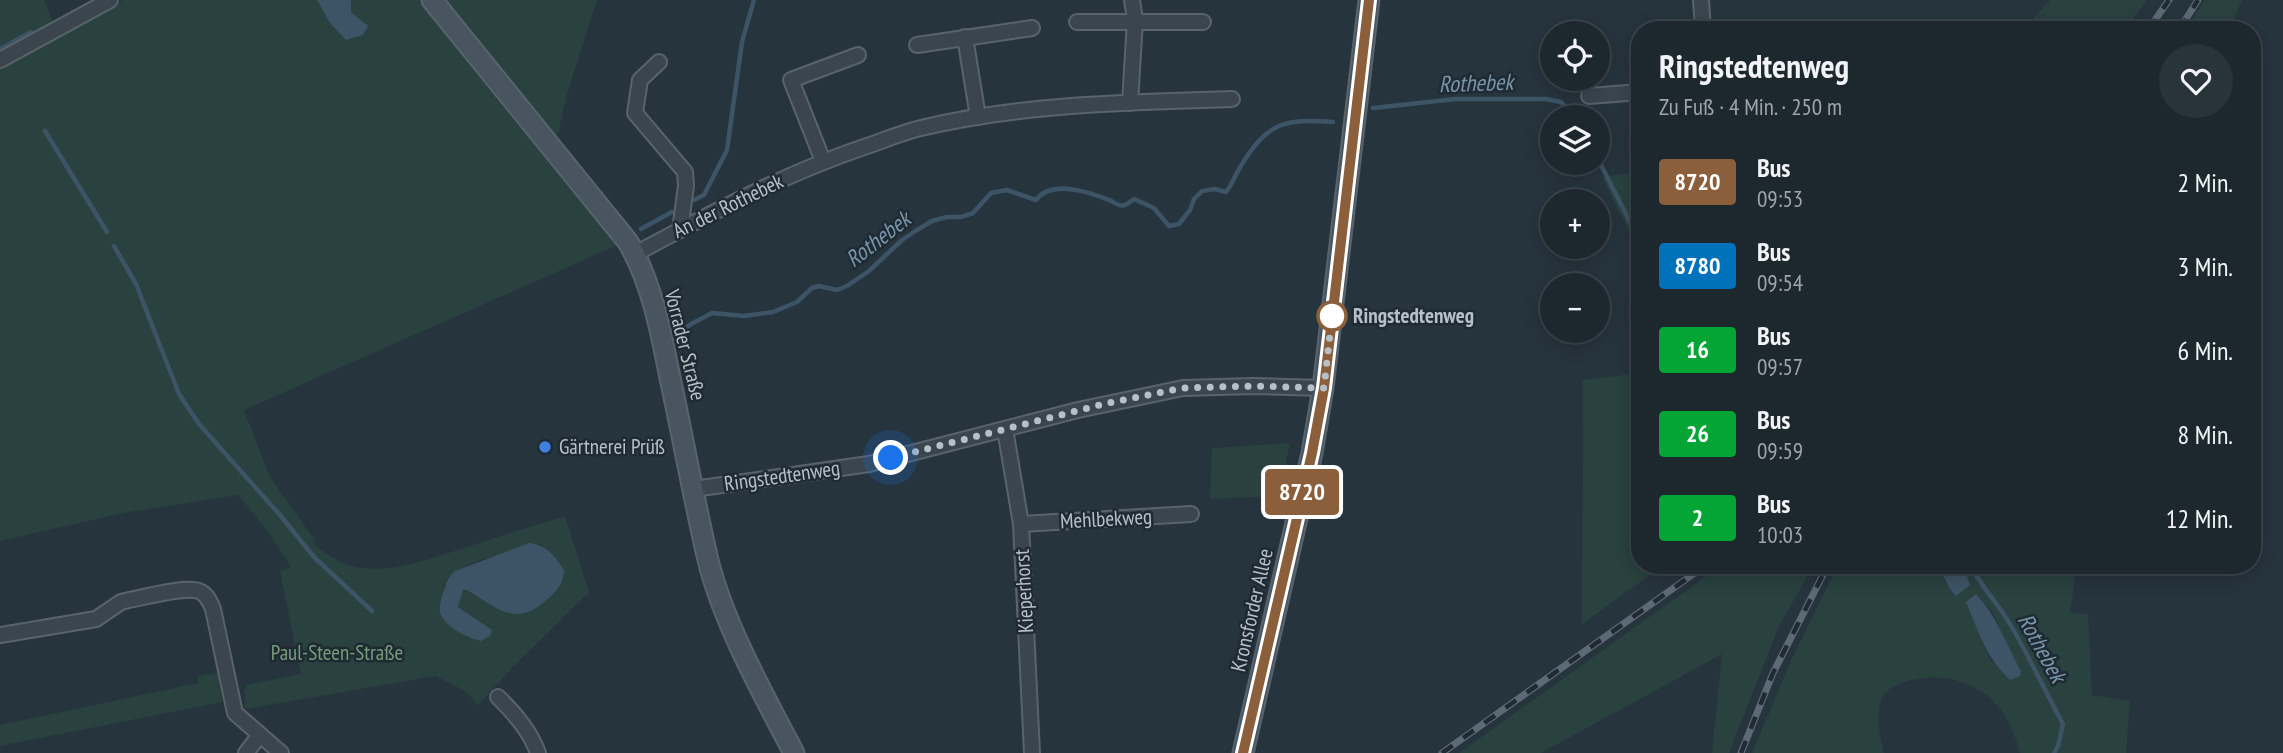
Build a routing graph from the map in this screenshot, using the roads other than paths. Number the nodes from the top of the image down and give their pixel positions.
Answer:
1 (110, 0) edge
2 (432, 0) edge
3 (1132, 0) edge
4 (1369, 0) edge
5 (1701, 0) edge
6 (1135, 20) junction
7 (1702, 21) edge
8 (1077, 22) dead end
9 (1203, 22) dead end
10 (1032, 28) dead end
11 (965, 37) junction
12 (917, 45) dead end
13 (858, 55) dead end
14 (0, 60) edge
15 (659, 62) dead end
16 (1631, 94) edge
17 (1589, 96) dead end
18 (1232, 99) dead end
19 (1130, 103) junction
20 (978, 117) junction
21 (822, 161) junction
22 (680, 230) junction
23 (635, 254) junction
24 (1324, 388) junction
25 (1005, 429) junction
26 (694, 489) junction
27 (1191, 514) dead end
28 (1021, 524) junction
29 (0, 635) edge
30 (498, 697) dead end
31 (259, 736) junction
32 (246, 753) edge
33 (282, 753) edge
34 (538, 753) edge
35 (794, 753) edge
36 (1032, 753) edge
37 (1243, 753) edge

1 - 14 street
2 - 23 street, Vorrader Straße
3 - 6 street
4 - 24 street, Kronsforder Allee
5 - 7 street
6 - 8 street
6 - 9 street
6 - 19 street
10 - 11 street
11 - 12 street
11 - 20 street
13 - 21 street
15 - 22 street
16 - 17 street
18 - 19 street, An der Rothebek
19 - 20 street, An der Rothebek
20 - 21 street, An der Rothebek
21 - 22 street, An der Rothebek
22 - 23 street, An der Rothebek
23 - 26 street, Vorrader Straße
24 - 25 street, Ringstedtenweg
24 - 37 street, Kronsforder Allee
25 - 26 street, Ringstedtenweg
25 - 28 street, Kieperhorst
26 - 35 street, Vorrader Straße
27 - 28 street, Mehlbekweg
28 - 36 street, Kieperhorst
29 - 31 street
30 - 34 street
31 - 32 street
31 - 33 street

